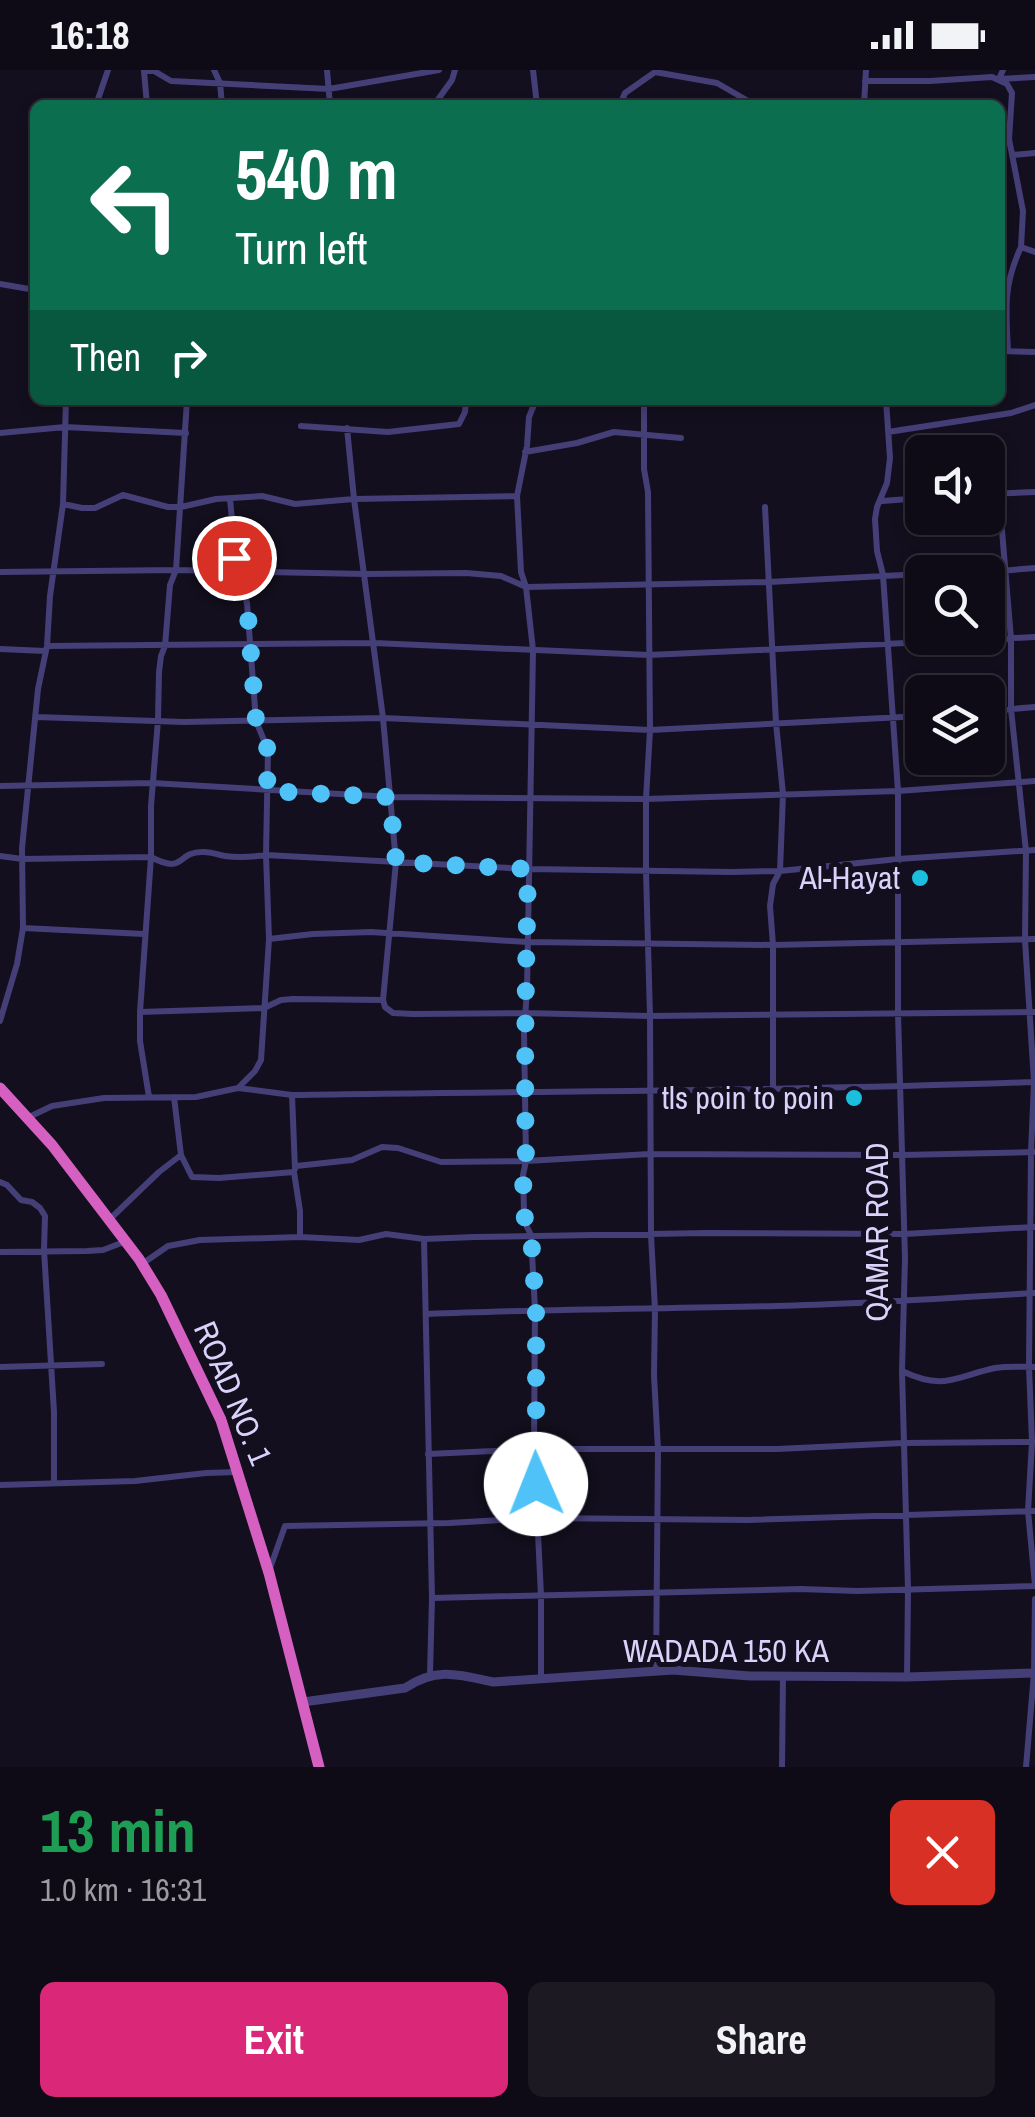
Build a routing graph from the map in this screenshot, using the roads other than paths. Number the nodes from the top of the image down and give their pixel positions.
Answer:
1 (108, 70) edge
2 (144, 70) edge
3 (214, 70) edge
4 (327, 70) edge
5 (439, 70) edge
6 (456, 70) edge
7 (533, 70) edge
8 (866, 70) edge
9 (1003, 70) edge
10 (1035, 77) edge
11 (999, 80) junction
12 (865, 81) junction
13 (220, 84) junction
14 (329, 89) junction
15 (98, 100) edge
16 (146, 100) edge
17 (222, 100) edge
18 (330, 100) edge
19 (438, 100) edge
20 (536, 100) edge
21 (622, 100) edge
22 (746, 100) edge
23 (864, 100) edge
24 (1035, 154) edge
25 (1012, 156) junction
26 (1021, 247) junction
27 (1035, 252) edge
28 (0, 284) edge
29 (30, 289) edge
30 (1005, 328) edge
31 (1005, 351) edge
32 (1035, 352) edge
33 (66, 405) edge
34 (187, 405) edge
35 (466, 405) edge
36 (534, 405) edge
37 (644, 405) edge
38 (886, 405) edge
39 (1035, 405) edge
40 (301, 426) dead end
41 (65, 428) junction
42 (347, 428) junction
43 (186, 432) junction
44 (888, 432) junction
45 (0, 433) edge
46 (644, 433) junction
47 (682, 438) dead end
48 (526, 452) junction
49 (1035, 492) edge
50 (1005, 494) edge
51 (517, 496) junction
52 (354, 499) junction
53 (905, 499) edge
54 (230, 500) junction
55 (880, 501) junction
56 (62, 504) junction
57 (181, 507) junction
58 (765, 507) dead end
59 (1003, 535) edge
60 (1035, 568) edge
61 (176, 570) junction
62 (0, 572) edge
63 (54, 572) junction
64 (236, 572) junction
65 (1006, 572) junction
66 (365, 574) junction
67 (905, 575) edge
68 (884, 576) junction
69 (769, 582) junction
70 (648, 584) junction
71 (526, 587) junction
72 (1035, 637) edge
73 (1011, 639) junction
74 (374, 643) junction
75 (251, 645) junction
76 (887, 645) junction
77 (165, 646) junction
78 (46, 648) junction
79 (0, 650) edge
80 (533, 650) junction
81 (772, 651) junction
82 (649, 655) junction
83 (1035, 707) edge
84 (1012, 709) junction
85 (1005, 710) edge
86 (36, 717) junction
87 (905, 717) edge
88 (384, 718) junction
89 (894, 718) junction
90 (158, 720) junction
91 (256, 720) junction
92 (776, 723) junction
93 (532, 725) junction
94 (650, 730) junction
95 (1035, 781) edge
96 (1021, 782) junction
97 (152, 783) junction
98 (0, 786) edge
99 (28, 786) junction
100 (267, 791) junction
101 (898, 791) junction
102 (783, 794) junction
103 (390, 797) junction
104 (530, 798) junction
105 (646, 799) junction
106 (1030, 850) edge
107 (266, 855) junction
108 (0, 856) edge
109 (150, 858) junction
110 (22, 859) junction
111 (898, 859) junction
112 (396, 862) junction
113 (528, 869) junction
114 (780, 871) junction
115 (646, 872) junction
116 (23, 928) junction
117 (389, 933) junction
118 (144, 934) junction
119 (269, 938) junction
120 (1035, 939) edge
121 (1025, 940) junction
122 (526, 942) junction
123 (898, 942) junction
124 (648, 944) junction
125 (773, 945) junction
126 (382, 1000) junction
127 (264, 1008) junction
128 (140, 1012) junction
129 (1032, 1012) edge
130 (524, 1013) junction
131 (898, 1013) junction
132 (650, 1016) junction
133 (773, 1016) junction
134 (0, 1021) edge
135 (1035, 1082) edge
136 (900, 1087) junction
137 (0, 1088) edge
138 (238, 1088) junction
139 (773, 1088) junction
140 (649, 1090) junction
141 (524, 1091) junction
142 (292, 1096) junction
143 (150, 1097) junction
144 (174, 1097) junction
145 (28, 1117) junction
146 (1033, 1152) edge
147 (650, 1154) junction
148 (902, 1155) junction
149 (182, 1156) junction
150 (526, 1161) junction
151 (295, 1169) junction
152 (0, 1182) edge
153 (110, 1220) junction
154 (1033, 1227) edge
155 (904, 1234) junction
156 (531, 1235) junction
157 (651, 1235) junction
158 (300, 1236) junction
159 (424, 1240) junction
160 (126, 1241) junction
161 (44, 1250) junction
162 (0, 1252) edge
163 (142, 1264) junction
164 (1033, 1293) edge
165 (904, 1302) junction
166 (536, 1309) junction
167 (655, 1309) junction
168 (427, 1314) junction
169 (102, 1364) dead end
170 (52, 1366) junction
171 (0, 1367) edge
172 (1032, 1367) edge
173 (902, 1371) junction
174 (1033, 1442) edge
175 (903, 1444) junction
176 (534, 1449) junction
177 (658, 1450) junction
178 (428, 1454) junction
179 (239, 1472) junction
180 (54, 1482) junction
181 (0, 1484) edge
182 (1032, 1510) edge
183 (906, 1516) junction
184 (537, 1518) junction
185 (656, 1519) junction
186 (429, 1523) junction
187 (269, 1572) junction
188 (1035, 1586) edge
189 (908, 1589) junction
190 (655, 1593) junction
191 (542, 1596) junction
192 (432, 1598) junction
193 (1035, 1599) edge
194 (656, 1671) junction
195 (1035, 1673) edge
196 (430, 1674) junction
197 (784, 1676) junction
198 (908, 1677) junction
199 (541, 1680) junction
200 (303, 1702) junction
201 (319, 1767) edge
202 (782, 1767) edge
203 (1026, 1767) edge

1 - 15 street
2 - 13 street
2 - 16 street
3 - 13 street
4 - 14 street
5 - 14 street
6 - 19 street
7 - 20 street
8 - 12 street
9 - 11 street
10 - 11 street
11 - 12 street
11 - 25 street
12 - 23 street
13 - 14 street
13 - 17 street
14 - 18 street
21 - 22 street
24 - 25 street
25 - 26 street
26 - 27 street
26 - 30 street
28 - 29 street
31 - 32 street
33 - 41 street
34 - 43 street
35 - 42 street
36 - 48 street
37 - 46 street
38 - 44 street
39 - 44 street
40 - 42 street
41 - 43 street
41 - 45 street
41 - 56 street
42 - 52 street
43 - 57 street
44 - 55 street, QAMAR ROAD
46 - 47 street
46 - 48 street
46 - 70 street
48 - 51 street
49 - 50 street
51 - 52 street
51 - 71 street
52 - 54 street
52 - 66 street
53 - 55 street
54 - 57 street
54 - 64 street
55 - 68 street, QAMAR ROAD
56 - 57 street
56 - 63 street
57 - 61 street
58 - 69 street
59 - 65 street
60 - 65 street
61 - 63 street
61 - 64 street
61 - 77 street
62 - 63 street
63 - 78 street
64 - 66 street
64 - 75 street
65 - 73 street
66 - 71 street
66 - 74 street
67 - 68 street
68 - 69 street
68 - 76 street, QAMAR ROAD
69 - 70 street
69 - 81 street
70 - 71 street
70 - 82 street
71 - 80 street
72 - 73 street
73 - 76 street
73 - 84 street
74 - 75 street
74 - 80 street
74 - 88 street
75 - 77 street
75 - 91 street
76 - 81 street
76 - 89 street, QAMAR ROAD
77 - 78 street
77 - 90 street
78 - 79 street
78 - 86 street
80 - 82 street
80 - 93 street
81 - 82 street
81 - 92 street
82 - 94 street
83 - 84 street
84 - 85 street
84 - 96 street
86 - 90 street
86 - 99 street
87 - 89 street
88 - 91 street
88 - 93 street
88 - 103 street
89 - 92 street
89 - 101 street, QAMAR ROAD
90 - 91 street
90 - 97 street
91 - 100 street
92 - 94 street
92 - 102 street
93 - 94 street
93 - 104 street
94 - 105 street
95 - 96 street
96 - 101 street
96 - 106 street
97 - 99 street
97 - 100 street
97 - 109 street
98 - 99 street
99 - 110 street
100 - 103 street
100 - 107 street
101 - 102 street
101 - 111 street, QAMAR ROAD
102 - 105 street
102 - 114 street
103 - 104 street
103 - 112 street
104 - 105 street
104 - 113 street
105 - 115 street
106 - 111 street
106 - 121 street
107 - 109 street
107 - 112 street
107 - 119 street
108 - 110 street
109 - 110 street
109 - 118 street
110 - 116 street
111 - 114 street
111 - 123 street, QAMAR ROAD
112 - 113 street
112 - 117 street
113 - 115 street
113 - 122 street
114 - 115 street
114 - 125 street
115 - 124 street
116 - 118 street
116 - 134 street
117 - 119 street
117 - 122 street
117 - 126 street
118 - 128 street
119 - 127 street
120 - 121 street
121 - 123 street
121 - 129 street
122 - 124 street
122 - 130 street
123 - 125 street
123 - 131 street, QAMAR ROAD
124 - 125 street
124 - 132 street
125 - 133 street
126 - 127 street
126 - 130 street
127 - 128 street
127 - 138 street
128 - 143 street
129 - 131 street
129 - 135 street
130 - 132 street
130 - 141 street
131 - 133 street
131 - 136 street, QAMAR ROAD
132 - 133 street
132 - 140 street
133 - 139 street
135 - 136 street
135 - 146 street
136 - 139 street
136 - 148 street, QAMAR ROAD
137 - 145 highway, ROAD NO. 1
138 - 142 street
138 - 144 street
139 - 140 street
140 - 141 street
140 - 147 street
141 - 142 street
141 - 150 street
142 - 151 street
143 - 144 street
143 - 145 street
144 - 149 street
145 - 153 highway, ROAD NO. 1
146 - 148 street
146 - 154 street
147 - 148 street
147 - 150 street
147 - 157 street
148 - 155 street, QAMAR ROAD
149 - 151 street
149 - 153 street
150 - 151 street
150 - 156 street
151 - 158 street
152 - 161 street
153 - 160 highway, ROAD NO. 1
154 - 155 street
154 - 164 street
155 - 157 street
155 - 165 street, QAMAR ROAD
156 - 157 street
156 - 159 street
156 - 166 street
157 - 167 street
158 - 159 street
158 - 163 street
159 - 168 street
160 - 161 street
160 - 163 highway, ROAD NO. 1
161 - 162 street
161 - 170 street
163 - 179 highway, ROAD NO. 1
164 - 165 street
164 - 172 street
165 - 167 street
165 - 173 street, QAMAR ROAD
166 - 167 street
166 - 168 street
166 - 176 street
167 - 177 street
168 - 178 street
169 - 170 street
170 - 171 street
170 - 180 street
172 - 173 street
172 - 174 street
173 - 175 street, QAMAR ROAD
174 - 175 street
174 - 182 street
175 - 177 street
175 - 183 street, QAMAR ROAD
176 - 177 street
176 - 178 street
176 - 184 street
177 - 185 street
178 - 186 street
179 - 180 street
179 - 187 highway, ROAD NO. 1
180 - 181 street
182 - 183 street
182 - 188 street
183 - 185 street
183 - 189 street, QAMAR ROAD
184 - 185 street
184 - 186 street
184 - 191 street
185 - 190 street
186 - 187 street
186 - 192 street
187 - 200 highway, ROAD NO. 1
188 - 189 street
189 - 190 street
189 - 198 street, QAMAR ROAD
190 - 191 street
190 - 194 street
191 - 192 street
191 - 199 street
192 - 196 street
193 - 195 street
194 - 197 street, WADADA 150 KA
194 - 199 street, WADADA 150 KA
195 - 198 street, WADADA 150 KA
195 - 203 street
196 - 199 street, WADADA 150 KA
196 - 200 street, WADADA 150 KA
197 - 198 street, WADADA 150 KA
197 - 202 street
200 - 201 highway, ROAD NO. 1

